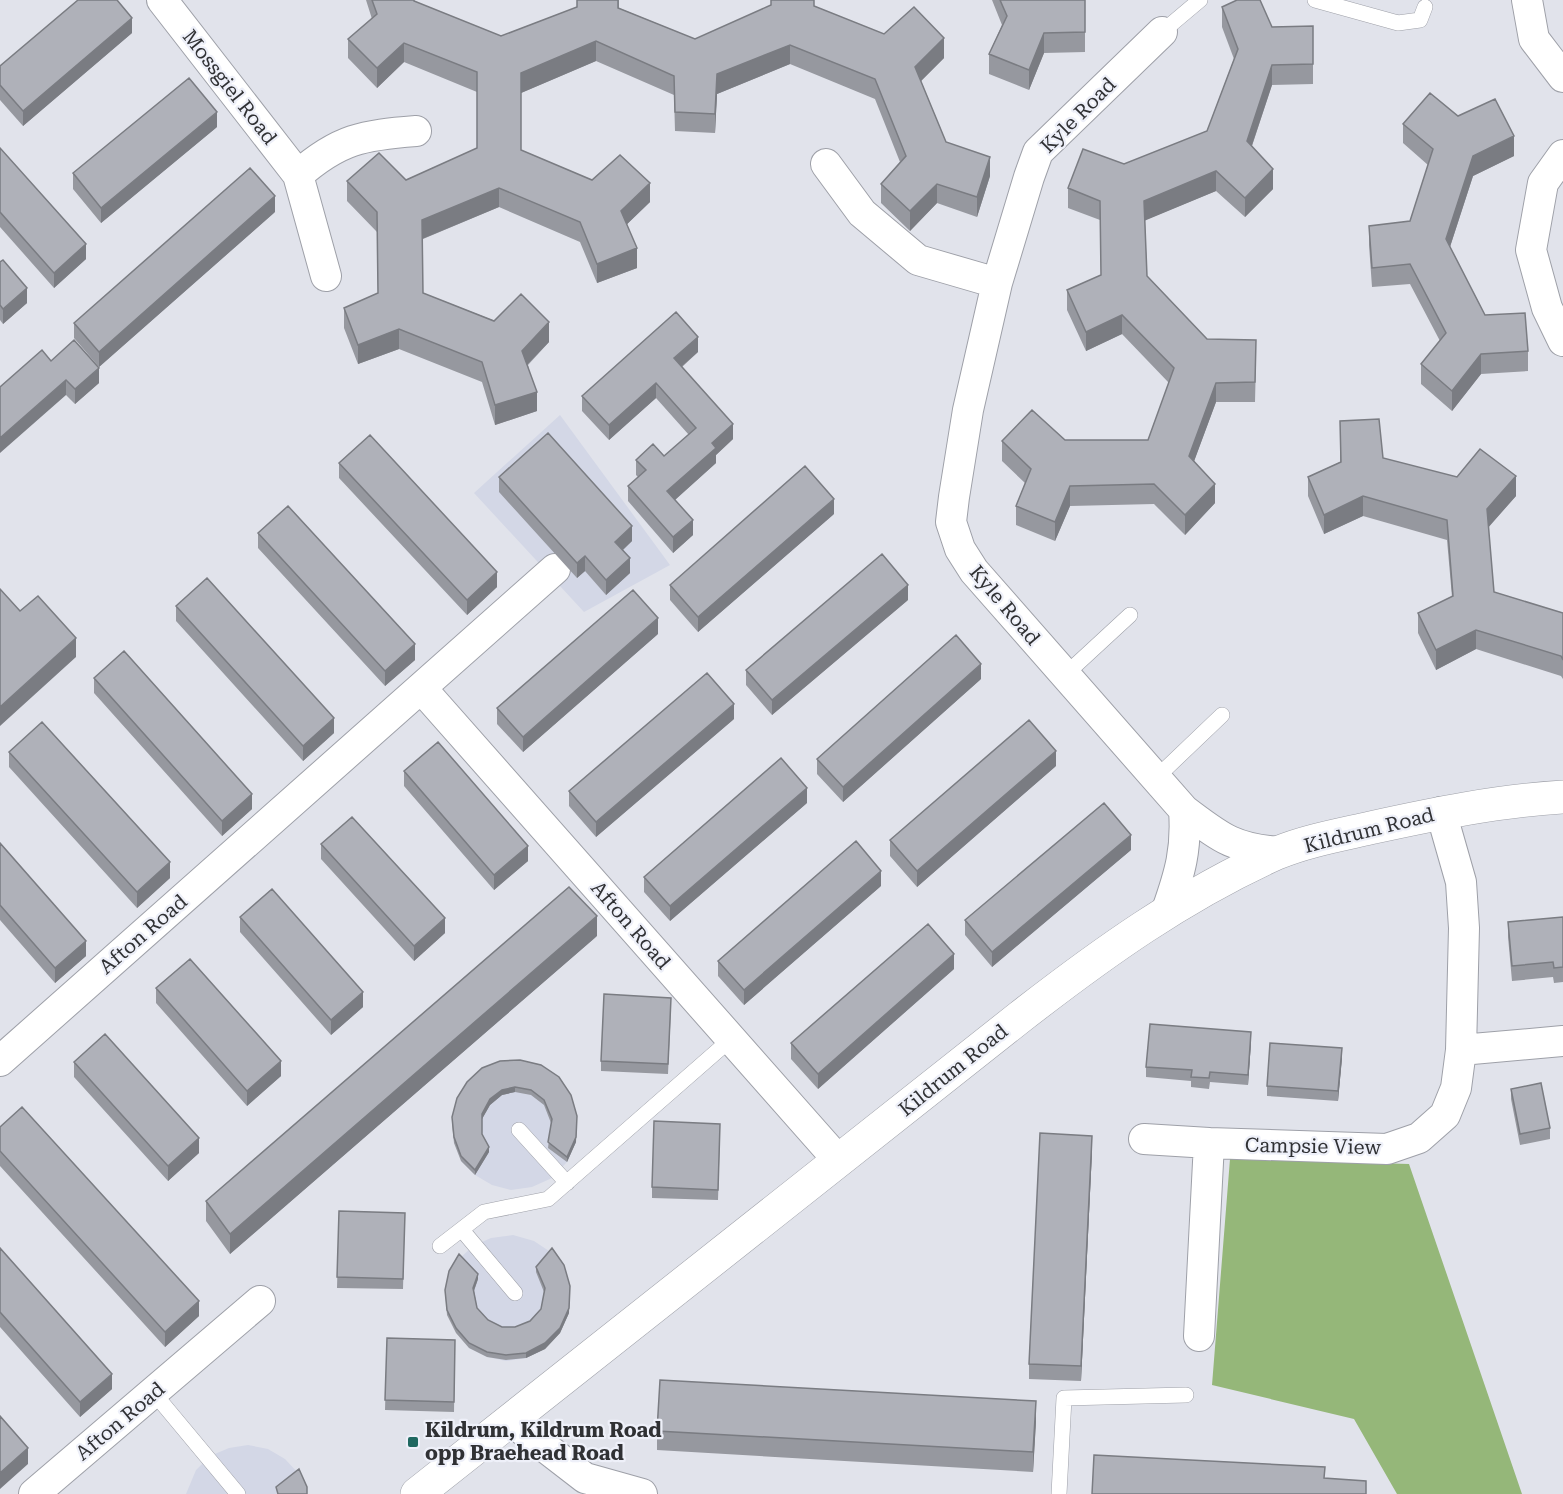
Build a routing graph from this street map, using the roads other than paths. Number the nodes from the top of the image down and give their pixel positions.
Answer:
1 (162, 0) edge
2 (1200, 0) edge
3 (1315, 0) edge
4 (1527, 0) edge
5 (1425, 7) dead end
6 (1162, 32) joint
7 (1563, 77) edge
8 (416, 131) dead end
9 (1563, 155) edge
10 (826, 164) dead end
11 (298, 175) junction
12 (326, 276) dead end
13 (997, 283) junction
14 (1563, 341) edge
15 (555, 569) dead end
16 (1130, 615) dead end
17 (1065, 675) junction
18 (422, 689) junction
19 (1222, 715) dead end
20 (1156, 778) junction
21 (1563, 797) edge
22 (1184, 810) junction
23 (1441, 812) junction
24 (1280, 852) junction
25 (1167, 910) junction
26 (731, 1039) junction
27 (1563, 1041) edge
28 (1461, 1050) junction
29 (0, 1061) edge
30 (519, 1130) dead end
31 (1144, 1139) dead end
32 (1209, 1143) junction
33 (839, 1161) junction
34 (567, 1184) junction
35 (462, 1230) junction
36 (440, 1246) dead end
37 (515, 1293) dead end
38 (260, 1301) dead end
39 (1199, 1336) dead end
40 (153, 1392) junction
41 (1186, 1395) dead end
42 (510, 1420) junction
43 (34, 1494) edge
44 (238, 1494) edge
45 (417, 1494) edge
46 (642, 1494) edge
47 (1059, 1494) edge

1 - 11 street, Mossgiel Road
2 - 6 lane
3 - 5 lane
4 - 7 street
6 - 13 street, Kyle Road
8 - 11 street
9 - 14 street
10 - 13 street
11 - 12 street, Mossgiel Road
13 - 17 street, Kyle Road
15 - 18 street, Afton Road
16 - 17 lane
17 - 20 street, Kyle Road
18 - 26 street, Afton Road
18 - 29 street, Afton Road
19 - 20 lane
20 - 22 street, Kyle Road
21 - 23 street, Kildrum Road
22 - 24 street, Kyle Road
22 - 25 street
23 - 24 street, Kildrum Road
23 - 28 street, Campsie View
24 - 25 street, Kildrum Road
25 - 33 street, Kildrum Road
26 - 33 street, Afton Road
26 - 34 lane
27 - 28 street
28 - 32 street, Campsie View
30 - 34 lane
31 - 32 street, Campsie View
32 - 39 street
33 - 42 street, Kildrum Road
34 - 35 lane
35 - 36 lane
35 - 37 lane
38 - 40 street, Afton Road
40 - 43 street, Afton Road
40 - 44 lane
41 - 47 lane
42 - 45 street, Kildrum Road
42 - 46 street

